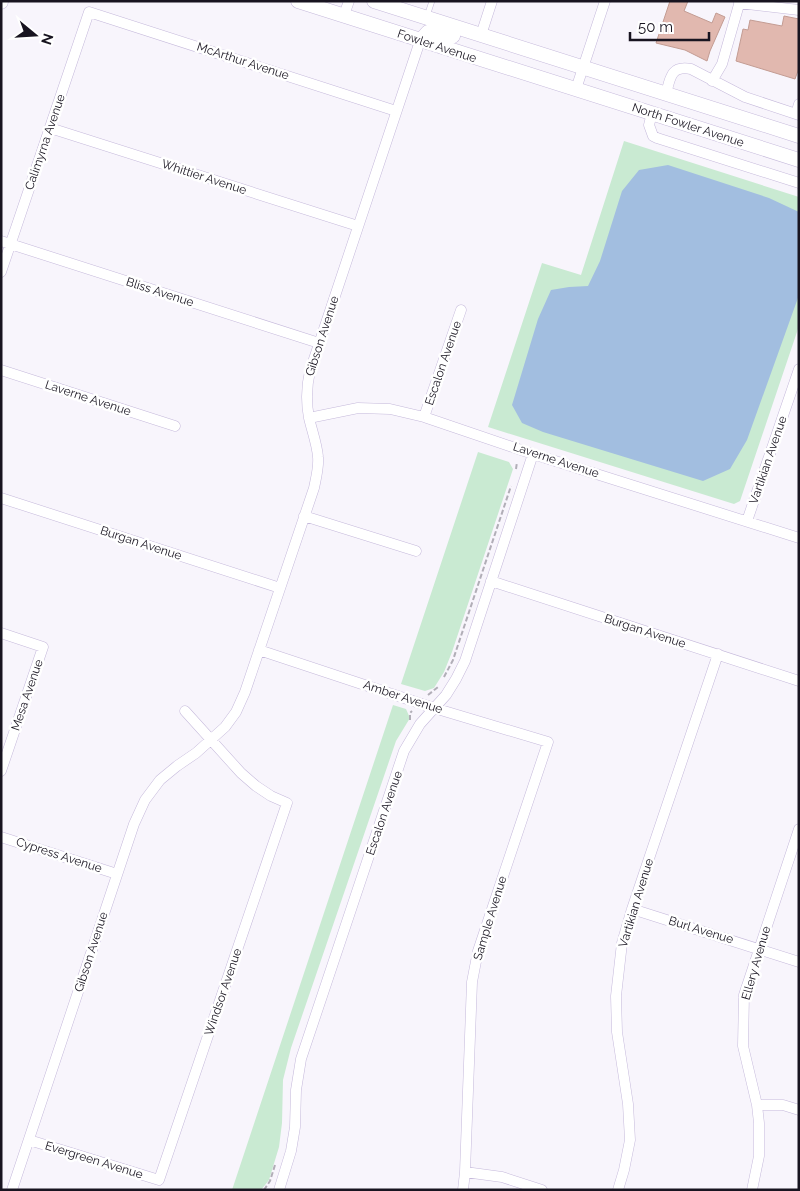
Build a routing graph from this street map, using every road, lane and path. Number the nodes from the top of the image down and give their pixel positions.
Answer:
1 (298, 1) edge
2 (348, 1) edge
3 (374, 1) edge
4 (432, 1) edge
5 (492, 1) edge
6 (605, 1) edge
7 (739, 2) edge
8 (799, 10) edge
9 (89, 12) joint
10 (344, 15) junction
11 (427, 18) junction
12 (481, 35) junction
13 (420, 41) junction
14 (584, 68) junction
15 (712, 80) junction
16 (576, 89) junction
17 (666, 94) junction
18 (396, 111) junction
19 (798, 111) edge
20 (652, 113) junction
21 (50, 128) junction
22 (799, 136) edge
23 (799, 160) edge
24 (799, 183) edge
25 (358, 226) junction
26 (6, 242) edge
27 (1, 272) edge
28 (461, 310) dead end
29 (320, 344) junction
30 (799, 369) edge
31 (1, 370) edge
32 (424, 417) junction
33 (309, 418) junction
34 (175, 426) dead end
35 (533, 454) junction
36 (1, 498) edge
37 (304, 516) junction
38 (748, 521) junction
39 (799, 538) edge
40 (416, 551) dead end
41 (491, 581) junction
42 (280, 588) junction
43 (1, 633) edge
44 (259, 650) junction
45 (718, 654) junction
46 (799, 681) edge
47 (434, 708) junction
48 (185, 711) dead end
49 (211, 740) junction
50 (548, 742) joint
51 (1, 771) edge
52 (799, 829) edge
53 (1, 837) edge
54 (117, 874) junction
55 (632, 909) junction
56 (759, 948) junction
57 (799, 962) edge
58 (757, 1106) junction
59 (799, 1110) edge
60 (29, 1140) junction
61 (465, 1172) junction
62 (159, 1180) joint
63 (12, 1190) edge
64 (279, 1190) edge
65 (463, 1190) edge
66 (542, 1190) edge
67 (618, 1190) edge
68 (752, 1190) edge

1 - 10 main road, Fowler Avenue
2 - 10 street
3 - 11 main road, Fowler Avenue
4 - 11 lane
5 - 12 street
6 - 14 street
7 - 8 street
7 - 15 street
9 - 18 street, McArthur Avenue
9 - 21 street, Calimyrna Avenue
10 - 13 main road, Fowler Avenue
11 - 12 main road, Fowler Avenue
12 - 13 main road
12 - 14 main road, Fowler Avenue
13 - 16 main road, Fowler Avenue
13 - 18 street, Gibson Avenue
14 - 16 street
14 - 17 main road, North Fowler Avenue
15 - 17 street
15 - 19 street
16 - 20 main road, North Fowler Avenue
17 - 22 main road, North Fowler Avenue
18 - 25 street, Gibson Avenue
20 - 23 main road, North Fowler Avenue
20 - 24 street
21 - 25 street, Whittier Avenue
21 - 26 street, Calimyrna Avenue
25 - 29 street, Gibson Avenue
26 - 27 street, Calimyrna Avenue
26 - 29 street, Bliss Avenue
28 - 32 street, Escalon Avenue
29 - 33 street, Gibson Avenue
30 - 38 street, Vartikian Avenue
31 - 34 street, Laverne Avenue
32 - 33 street, Laverne Avenue
32 - 35 street, Laverne Avenue
33 - 37 street, Gibson Avenue
35 - 38 street, Laverne Avenue
35 - 41 street, Escalon Avenue
36 - 42 street, Burgan Avenue
37 - 40 street
37 - 42 street, Gibson Avenue
38 - 39 street, Laverne Avenue
41 - 45 street, Burgan Avenue
41 - 47 street, Escalon Avenue
42 - 44 street, Gibson Avenue
43 - 51 street, Mesa Avenue
44 - 47 street, Amber Avenue
44 - 49 street, Gibson Avenue
45 - 46 street, Burgan Avenue
45 - 55 street, Vartikian Avenue
47 - 50 street, Amber Avenue
47 - 64 street, Escalon Avenue
48 - 49 street
49 - 54 street, Gibson Avenue
49 - 62 street, Windsor Avenue
50 - 61 street, Sample Avenue
52 - 56 street, Ellery Avenue
53 - 54 street, Cypress Avenue
54 - 60 street, Gibson Avenue
55 - 56 street, Burl Avenue
55 - 67 street, Vartikian Avenue
56 - 57 street, Burl Avenue
56 - 58 street, Ellery Avenue
58 - 59 street
58 - 68 street, Ellery Avenue
60 - 62 street, Evergreen Avenue
60 - 63 street, Gibson Avenue
61 - 65 street, Sample Avenue
61 - 66 street

